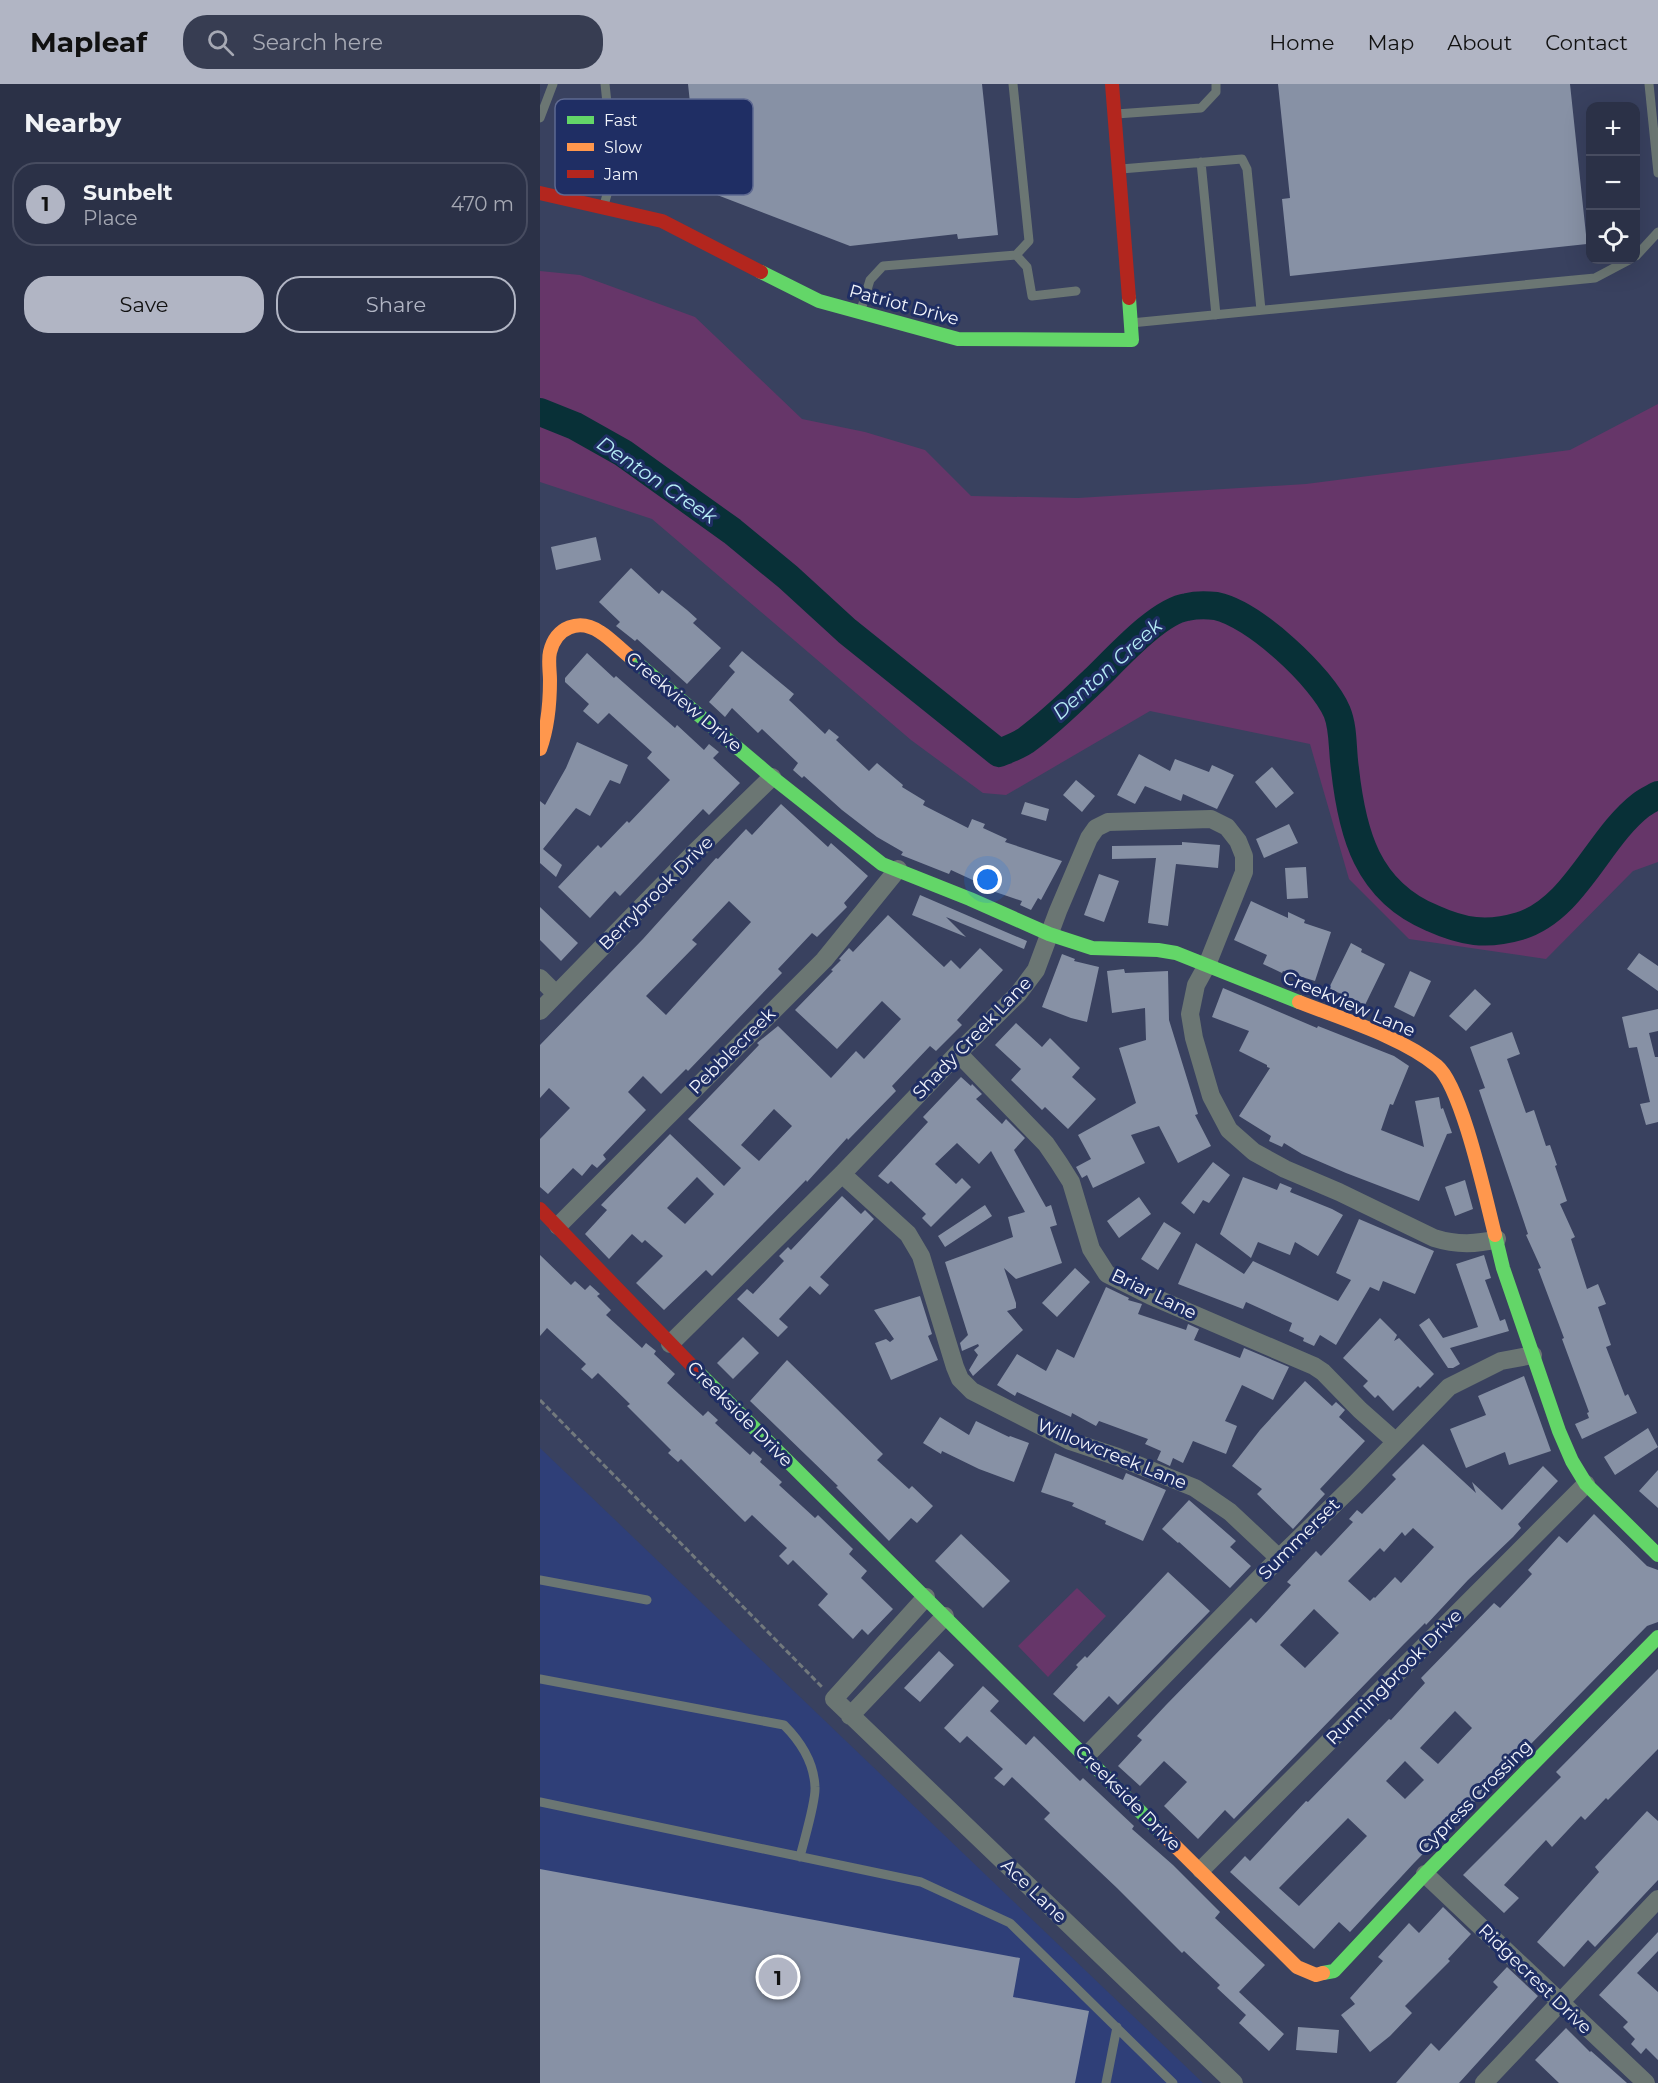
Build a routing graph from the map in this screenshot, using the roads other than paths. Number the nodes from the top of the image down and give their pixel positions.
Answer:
1 (553, 84) edge
2 (605, 84) edge
3 (1013, 84) edge
4 (1112, 84) edge
5 (1216, 84) edge
6 (1649, 84) edge
7 (607, 99) edge
8 (1114, 115) junction
9 (540, 118) edge
10 (1201, 162) junction
11 (1119, 169) junction
12 (1658, 173) edge
13 (540, 193) edge
14 (607, 195) edge
15 (604, 208) junction
16 (1658, 232) edge
17 (1640, 251) edge
18 (1016, 255) junction
19 (1621, 264) edge
20 (1076, 291) dead end
21 (1261, 310) junction
22 (861, 312) junction
23 (1216, 315) junction
24 (1131, 323) junction
25 (540, 749) edge
26 (772, 777) junction
27 (898, 869) junction
28 (1049, 934) junction
29 (1207, 965) junction
30 (540, 978) edge
31 (556, 994) junction
32 (540, 1011) edge
33 (958, 1053) junction
34 (842, 1174) junction
35 (540, 1209) edge
36 (558, 1226) junction
37 (1497, 1239) junction
38 (670, 1344) junction
39 (1533, 1355) junction
40 (1395, 1441) junction
41 (1586, 1484) junction
42 (1658, 1556) edge
43 (1279, 1558) junction
44 (540, 1580) edge
45 (926, 1597) junction
46 (647, 1600) dead end
47 (945, 1616) junction
48 (1658, 1637) edge
49 (540, 1679) edge
50 (850, 1716) junction
51 (1086, 1756) junction
52 (540, 1802) edge
53 (800, 1857) junction
54 (1201, 1870) junction
55 (1425, 1874) junction
56 (1658, 1899) edge
57 (1316, 1975) joint
58 (1561, 2003) junction
59 (1117, 2027) junction
60 (1165, 2079) edge
61 (1106, 2083) edge
62 (1173, 2083) edge
63 (1234, 2083) edge
64 (1484, 2083) edge
65 (1646, 2083) edge

1 - 9 lane
2 - 7 lane
3 - 18 lane
4 - 8 street
5 - 8 lane
6 - 12 lane
8 - 11 street
10 - 11 lane
10 - 21 lane
10 - 23 lane
11 - 24 street
13 - 15 street, Patriot Drive
14 - 15 lane
15 - 22 street, Patriot Drive
16 - 17 lane
18 - 20 lane
18 - 22 lane
19 - 21 lane
21 - 23 lane
22 - 24 street, Patriot Drive
23 - 24 lane
25 - 26 street, Creekview Drive
26 - 27 street, Creekview Drive
26 - 31 street, Berrybrook Drive
27 - 28 street, Creekview Lane
27 - 36 street, Pebblecreek
28 - 29 street, Creekview Lane
28 - 29 street, Shady Creek Lane
28 - 33 street, Shady Creek Lane
29 - 37 street, Creekview Lane
29 - 37 street, Shady Creek Lane
30 - 31 street
31 - 32 street, Berrybrook Drive
33 - 34 street, Shady Creek Lane
33 - 40 street, Briar Lane
34 - 38 street, Shady Creek Lane
34 - 43 street, Willowcreek Lane
35 - 36 street
36 - 38 street, Creekside Drive
37 - 39 street, Creekview Lane
38 - 45 street, Creekside Drive
39 - 40 street, Summerset
39 - 41 street, Creekview Lane
40 - 43 street, Summerset
41 - 42 street, Creekview Lane
41 - 54 street, Runningbrook Drive
43 - 51 street, Summerset
44 - 46 lane
45 - 47 street, Creekside Drive
45 - 50 street, Ace Lane
47 - 50 street
47 - 51 street, Creekside Drive
48 - 55 street, Cypress Crossing
49 - 53 lane
50 - 63 street, Ace Lane
51 - 54 street, Creekside Drive
52 - 53 lane
53 - 59 lane
54 - 57 street, Creekside Drive
55 - 57 street, Cypress Crossing
55 - 58 street, Ridgecrest Drive
56 - 58 street
58 - 64 street
58 - 65 street, Ridgecrest Drive
59 - 60 lane
59 - 61 lane
60 - 62 lane

